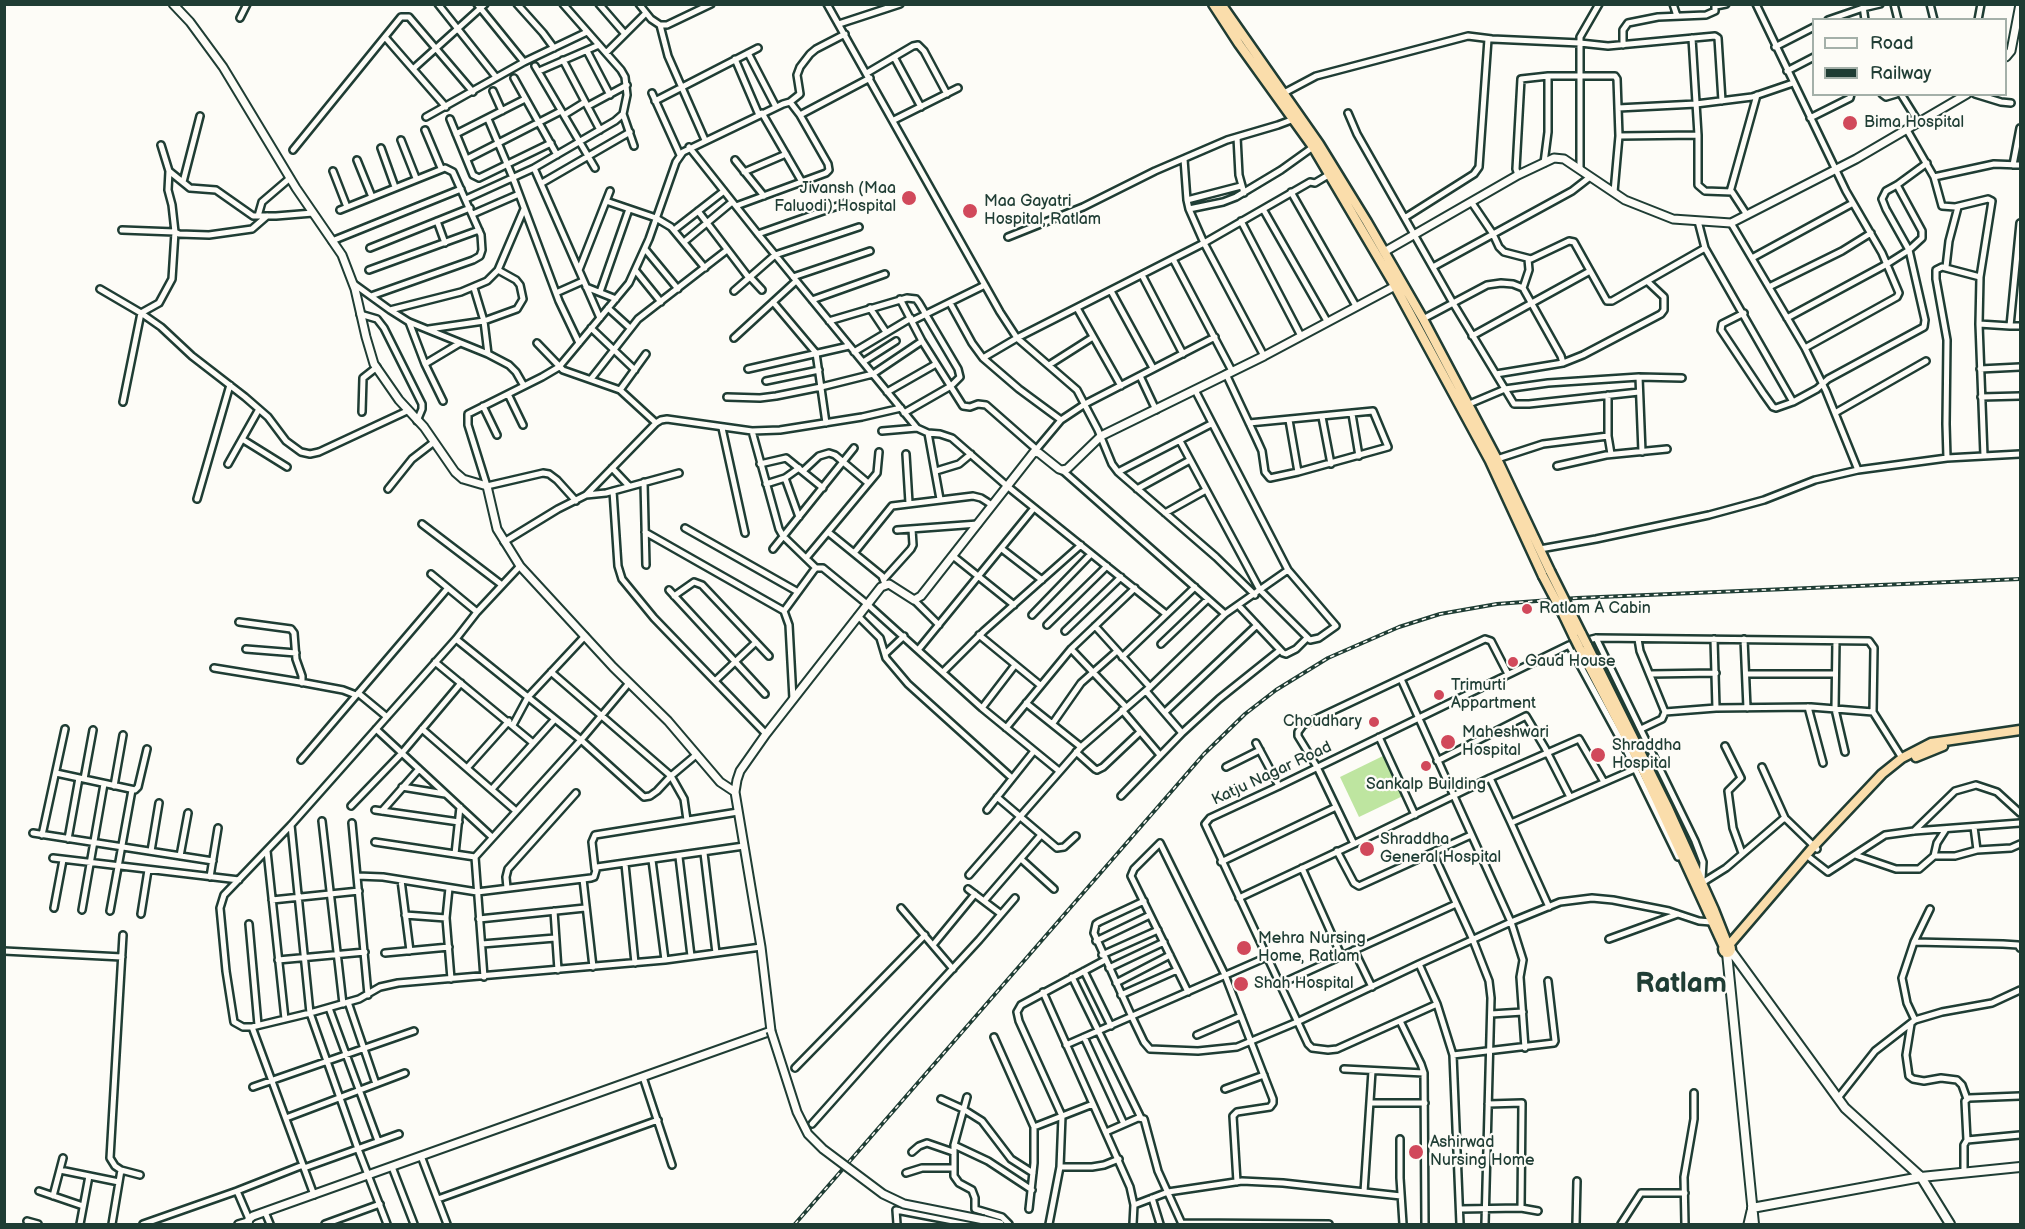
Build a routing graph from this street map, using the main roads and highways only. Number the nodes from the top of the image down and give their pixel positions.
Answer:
1 (1213, 4) edge
2 (1221, 4) edge
3 (1296, 117) junction
4 (1398, 284) junction
5 (1547, 574) junction
6 (2020, 730) edge
7 (2020, 735) edge
8 (1816, 847) junction
9 (1698, 884) junction
10 (1728, 948) junction
11 (2020, 1167) edge
12 (1921, 1177) junction
13 (1752, 1208) junction
14 (1754, 1224) edge
15 (1950, 1224) edge

1 - 3 highway
2 - 3 highway
3 - 4 highway
3 - 4 highway
4 - 5 highway
4 - 5 highway
5 - 9 highway, bridge
6 - 8 highway
7 - 8 highway
8 - 10 highway
8 - 10 highway
9 - 10 highway
9 - 10 highway
10 - 12 main road
10 - 13 main road
11 - 12 main road
12 - 13 main road
12 - 15 main road
13 - 14 main road

